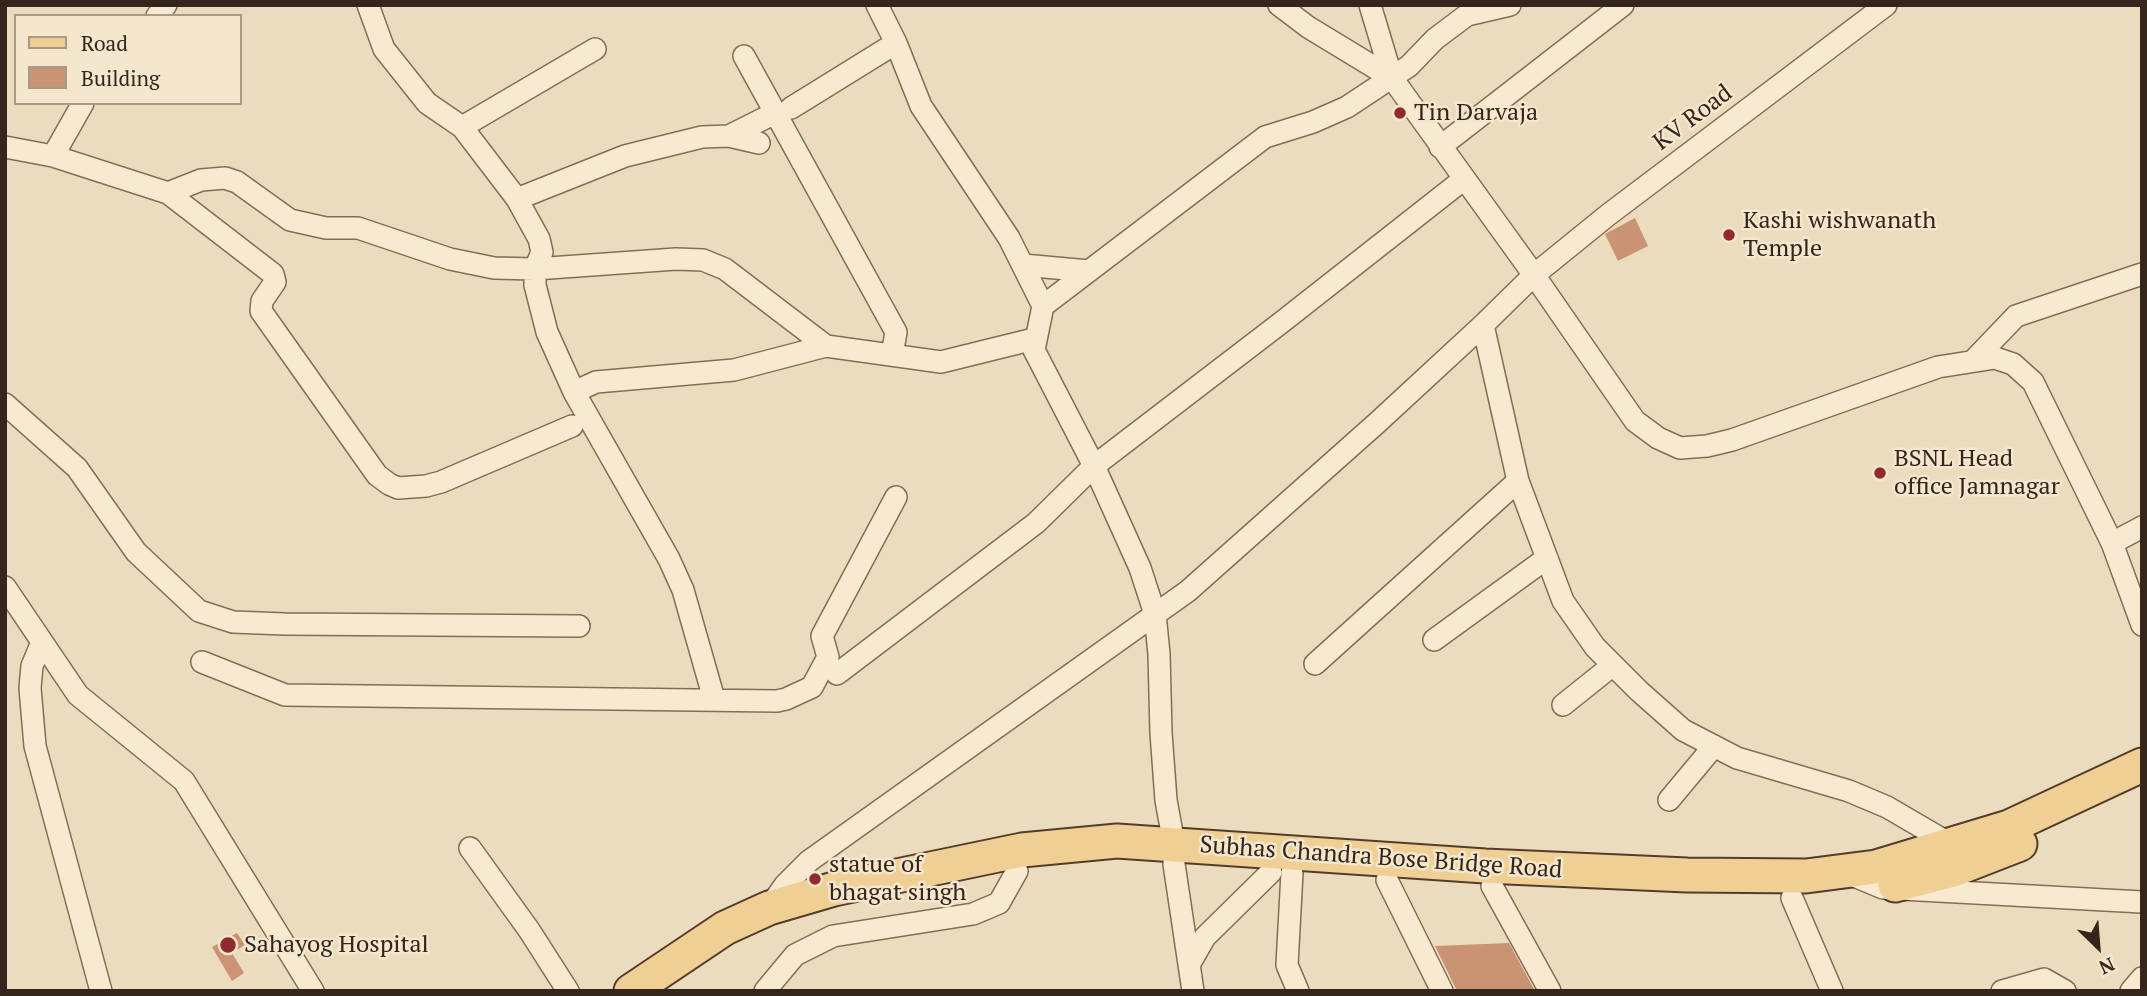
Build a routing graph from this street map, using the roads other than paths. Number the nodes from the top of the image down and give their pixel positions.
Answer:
1 (368, 5) edge
2 (877, 5) edge
3 (1279, 5) edge
4 (1370, 5) edge
5 (1510, 5) edge
6 (1623, 5) edge
7 (1886, 5) edge
8 (1463, 10) edge
9 (896, 43) junction
10 (595, 49) dead end
11 (744, 56) dead end
12 (1392, 78) junction
13 (82, 105) edge
14 (783, 111) junction
15 (462, 127) junction
16 (729, 136) junction
17 (759, 143) dead end
18 (5, 147) edge
19 (1440, 147) junction
20 (53, 156) junction
21 (1464, 179) junction
22 (169, 193) junction
23 (517, 199) junction
24 (1023, 265) junction
25 (536, 269) junction
26 (1088, 271) junction
27 (2142, 274) edge
28 (1534, 275) junction
29 (1043, 306) junction
30 (1483, 325) junction
31 (1034, 339) junction
32 (826, 346) junction
33 (892, 355) junction
34 (1973, 361) junction
35 (573, 392) junction
36 (5, 404) edge
37 (572, 426) dead end
38 (1094, 466) junction
39 (1518, 481) junction
40 (896, 497) dead end
41 (2142, 527) edge
42 (2112, 543) junction
43 (1547, 558) junction
44 (5, 587) edge
45 (1155, 614) junction
46 (2142, 625) edge
47 (579, 626) dead end
48 (1434, 640) dead end
49 (42, 642) junction
50 (202, 662) dead end
51 (1315, 664) dead end
52 (1613, 665) junction
53 (837, 674) dead end
54 (714, 699) junction
55 (1563, 705) dead end
56 (1714, 746) junction
57 (2142, 765) edge
58 (2142, 786) edge
59 (1669, 800) dead end
60 (1952, 845) junction
61 (470, 848) dead end
62 (1174, 854) junction
63 (1017, 871) junction
64 (1842, 871) junction
65 (1281, 872) junction
66 (1387, 880) junction
67 (1492, 886) junction
68 (1883, 888) junction
69 (1792, 898) junction
70 (2142, 902) edge
71 (763, 919) junction
72 (1190, 963) junction
73 (101, 991) edge
74 (313, 991) edge
75 (568, 991) edge
76 (631, 991) edge
77 (660, 991) edge
78 (765, 991) edge
79 (1193, 991) edge
80 (1298, 991) edge
81 (1442, 991) edge
82 (1550, 991) edge
83 (1832, 991) edge
84 (2002, 991) edge
85 (2065, 991) edge

1 - 15 street
2 - 9 street
3 - 12 street
4 - 12 street
5 - 8 street
6 - 19 street
7 - 28 street, KV Road
8 - 12 street
9 - 14 street
9 - 24 street
10 - 15 street
11 - 14 street
12 - 19 street
12 - 26 street
13 - 20 street
14 - 16 street
14 - 33 street
15 - 23 street
16 - 17 street
16 - 23 street
18 - 20 street
19 - 21 street
20 - 22 street
21 - 28 street
21 - 38 street
22 - 25 street
22 - 37 street
23 - 25 street
24 - 26 street
24 - 29 street
25 - 32 street
25 - 35 street
26 - 29 street
27 - 34 street
28 - 30 street, KV Road
28 - 34 street
29 - 31 street
30 - 39 street
30 - 45 street, KV Road
31 - 33 street
31 - 38 street
32 - 33 street
32 - 35 street
34 - 42 street
35 - 54 street
36 - 47 street
38 - 45 street
38 - 53 street
39 - 43 street
39 - 51 street
40 - 54 street
41 - 42 street
42 - 46 street
43 - 48 street
43 - 52 street
44 - 49 street
45 - 62 street
45 - 71 street, KV Road
49 - 73 street
49 - 74 street
50 - 54 street
52 - 55 street
52 - 56 street
56 - 59 street
56 - 60 street
57 - 60 main road, Subhas Chandra Bose Bridge Road
58 - 68 main road, Subhas Chandra Bose Bridge Road
60 - 64 main road, Subhas Chandra Bose Bridge Road
61 - 75 street
62 - 63 main road, Subhas Chandra Bose Bridge Road
62 - 64 main road, Subhas Chandra Bose Bridge Road
62 - 65 main road, Subhas Chandra Bose Bridge Road
62 - 71 main road, Subhas Chandra Bose Bridge Road
62 - 72 street
63 - 71 main road, Subhas Chandra Bose Bridge Road
63 - 78 street
64 - 68 street
65 - 66 main road, Subhas Chandra Bose Bridge Road
65 - 72 street
65 - 80 street
66 - 67 main road, Subhas Chandra Bose Bridge Road
66 - 81 street
67 - 69 main road, Subhas Chandra Bose Bridge Road
67 - 82 street
68 - 69 main road, Subhas Chandra Bose Bridge Road
68 - 70 street
69 - 83 street
71 - 76 main road, Subhas Chandra Bose Bridge Road
71 - 77 main road, Subhas Chandra Bose Bridge Road
72 - 79 street
84 - 85 street

